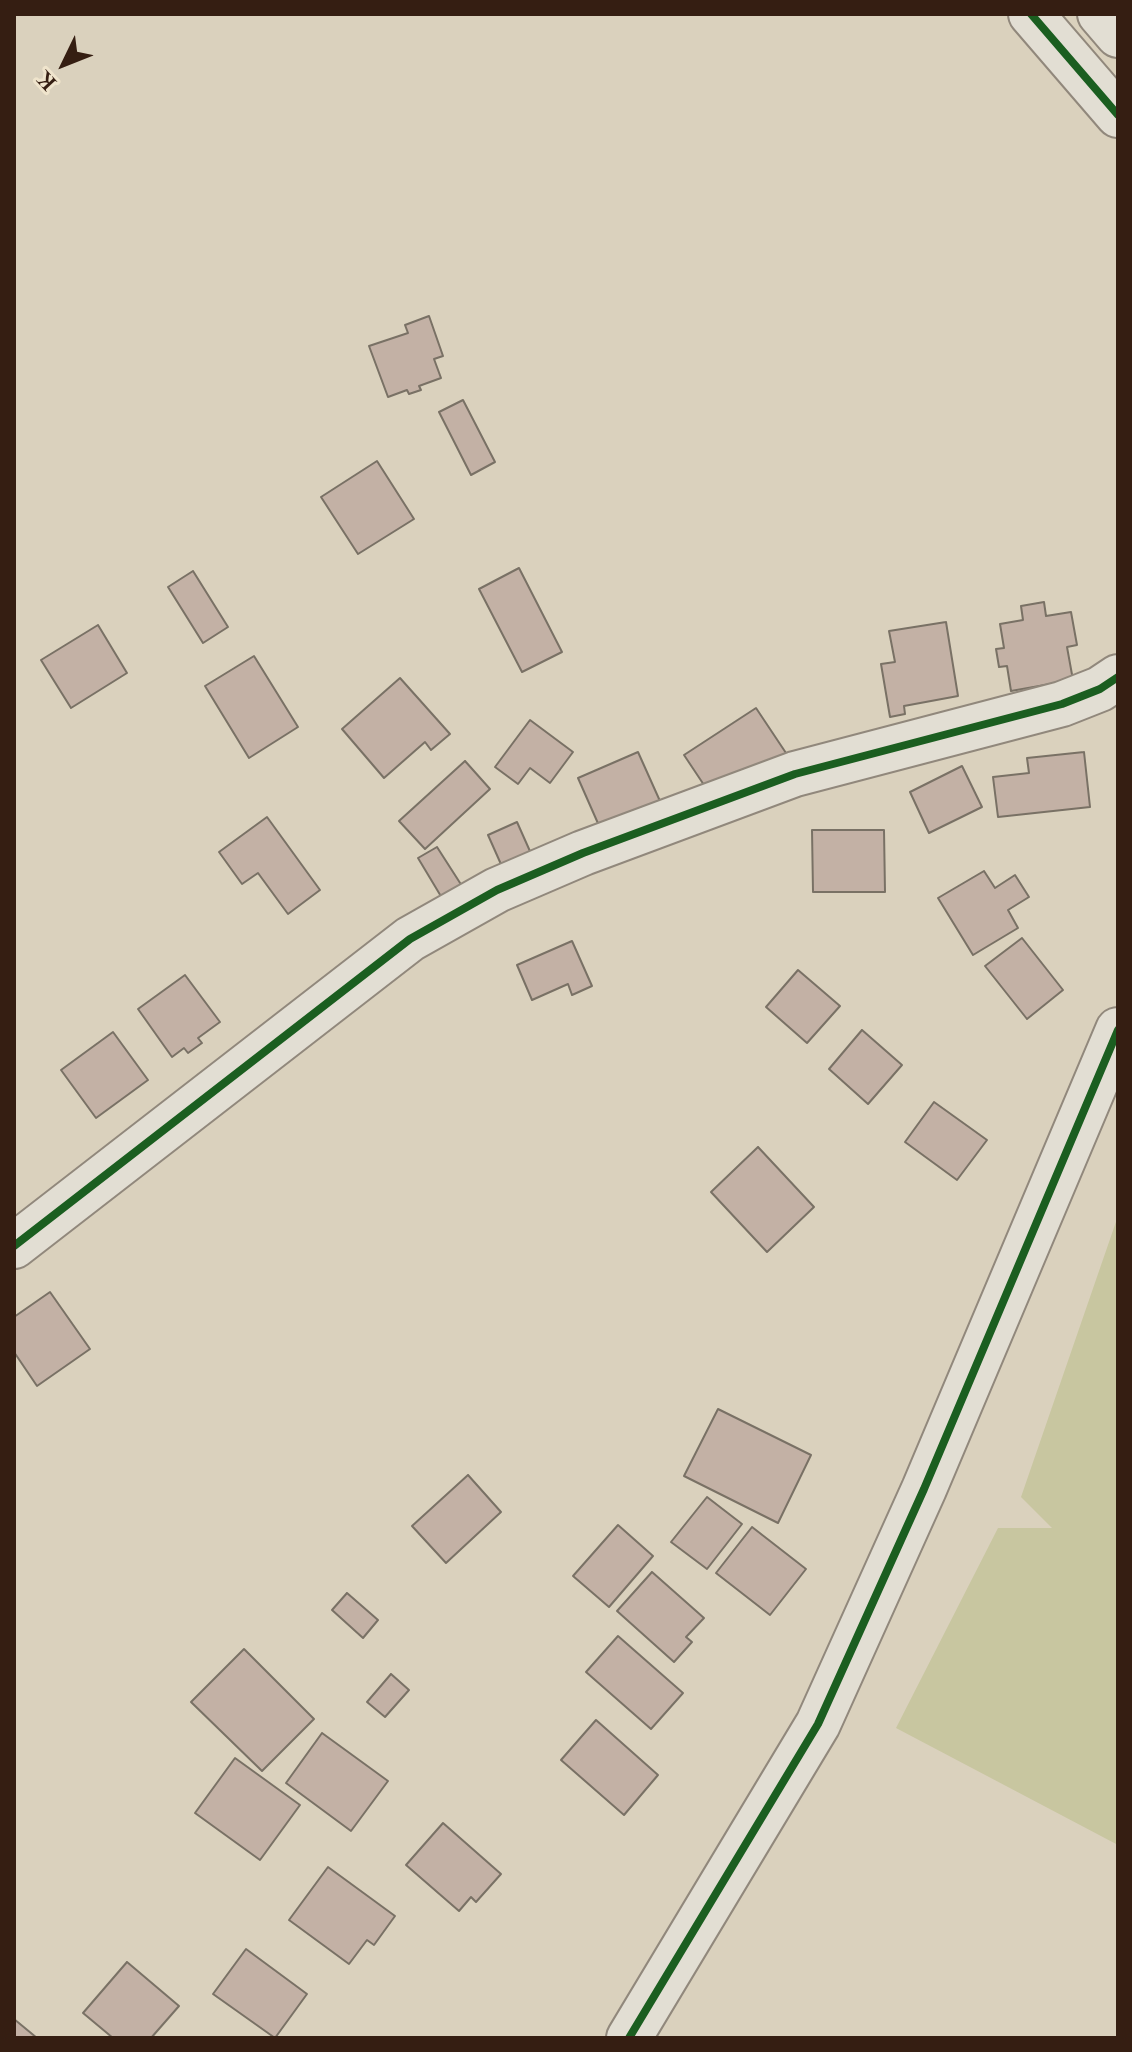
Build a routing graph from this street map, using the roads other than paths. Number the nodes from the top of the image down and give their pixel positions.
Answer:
1 (1031, 14) edge
2 (1100, 14) edge
3 (1118, 35) edge
4 (1118, 115) edge
5 (1118, 677) edge
6 (1118, 1030) edge
7 (14, 1246) edge
8 (629, 2038) edge

1 - 4 street
2 - 3 street
5 - 7 street
6 - 8 street

